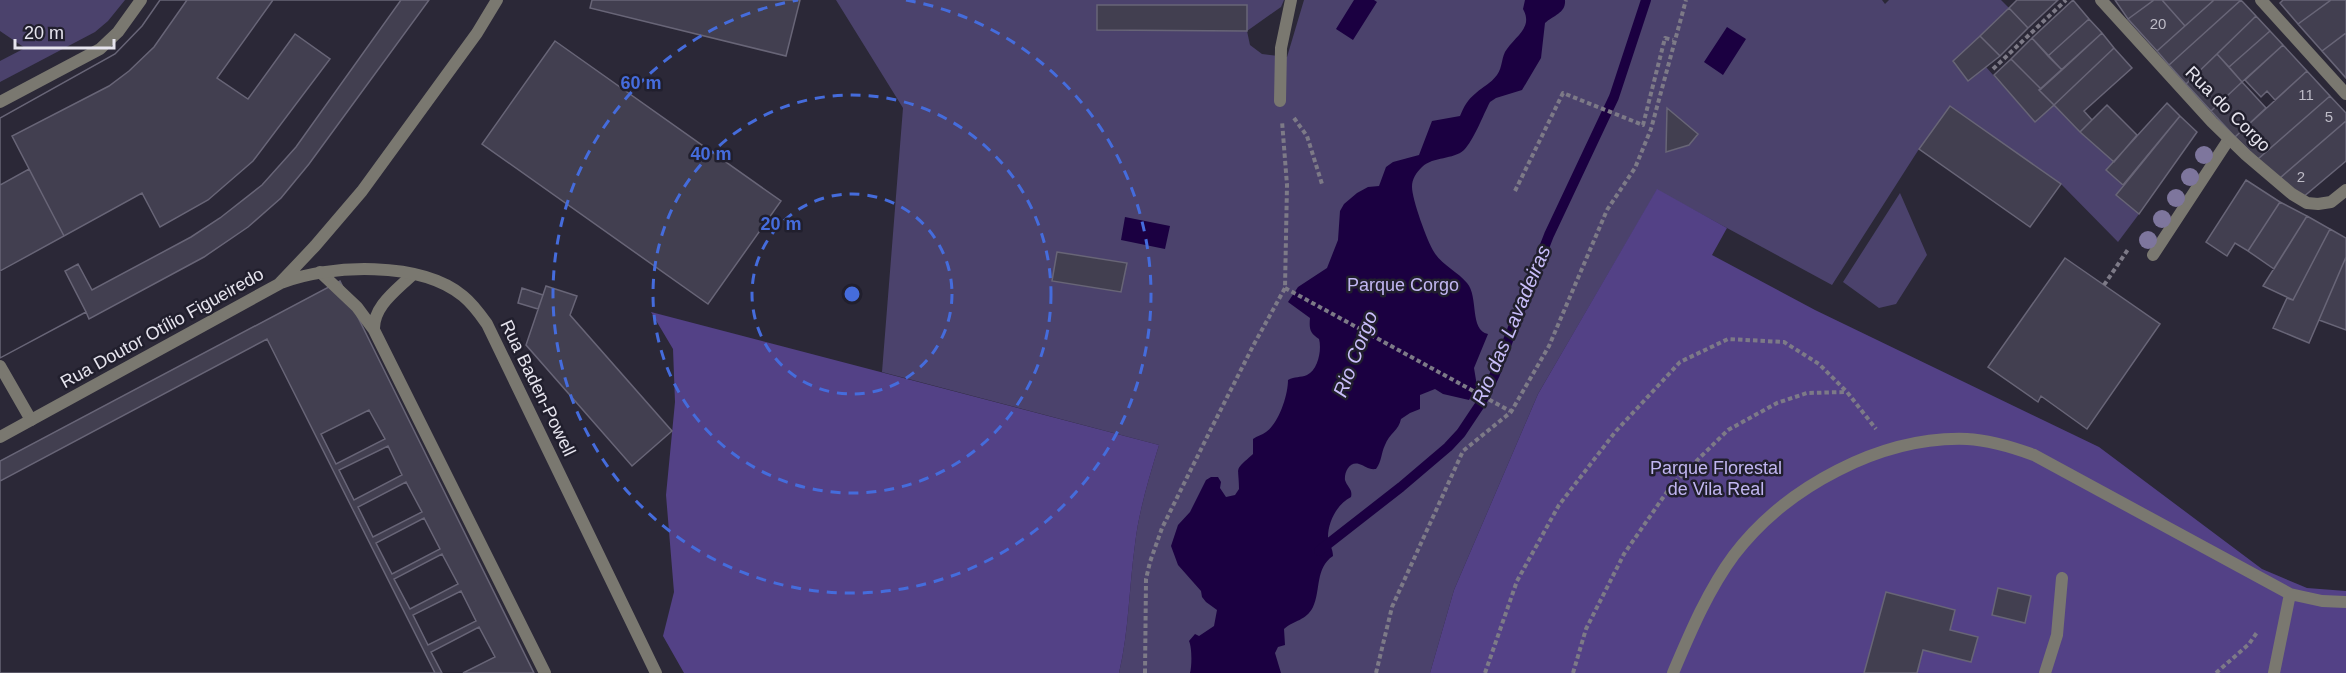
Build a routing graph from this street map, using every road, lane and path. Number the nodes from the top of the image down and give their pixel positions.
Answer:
1 (141, 0) edge
2 (497, 0) edge
3 (1291, 0) edge
4 (1686, 0) edge
5 (2066, 0) edge
6 (2101, 0) edge
7 (2261, 0) edge
8 (1674, 39) junction
9 (1993, 69) dead end
10 (2346, 94) edge
11 (1280, 101) junction
12 (0, 102) edge
13 (2229, 139) junction
14 (1322, 184) dead end
15 (2346, 190) edge
16 (1515, 191) dead end
17 (2154, 255) dead end
18 (320, 272) junction
19 (411, 275) junction
20 (279, 284) junction
21 (1285, 288) junction
22 (374, 330) junction
23 (0, 366) edge
24 (1847, 392) junction
25 (1511, 412) junction
26 (31, 420) junction
27 (0, 437) edge
28 (1891, 449) junction
29 (2062, 578) dead end
30 (2290, 594) junction
31 (2346, 602) edge
32 (2259, 630) dead end
33 (545, 673) edge
34 (656, 673) edge
35 (1145, 673) edge
36 (1376, 673) edge
37 (1485, 673) edge
38 (1573, 673) edge
39 (1673, 673) edge
40 (2045, 673) edge
41 (2216, 673) edge
42 (2274, 673) edge

1 - 12 street
2 - 20 street, Rua Doutor Otílio Figueiredo
3 - 11 street
4 - 8 path
5 - 9 path
6 - 13 street, Rua do Corgo
7 - 10 street
8 - 16 path
8 - 25 path
11 - 14 path
11 - 21 path
13 - 15 street, Rua do Corgo
13 - 17 street
18 - 19 street, Rua Baden-Powell
18 - 20 street, Rua Baden-Powell
18 - 22 street
19 - 22 street
19 - 34 street, Rua Baden-Powell
20 - 26 street, Rua Doutor Otílio Figueiredo
21 - 25 path
21 - 35 path
22 - 33 street
23 - 26 street
24 - 28 path
24 - 37 path
24 - 38 path
25 - 36 path
26 - 27 street, Rua Doutor Otílio Figueiredo
28 - 30 street
28 - 39 street
29 - 40 street
30 - 31 street
30 - 42 street
32 - 41 path

